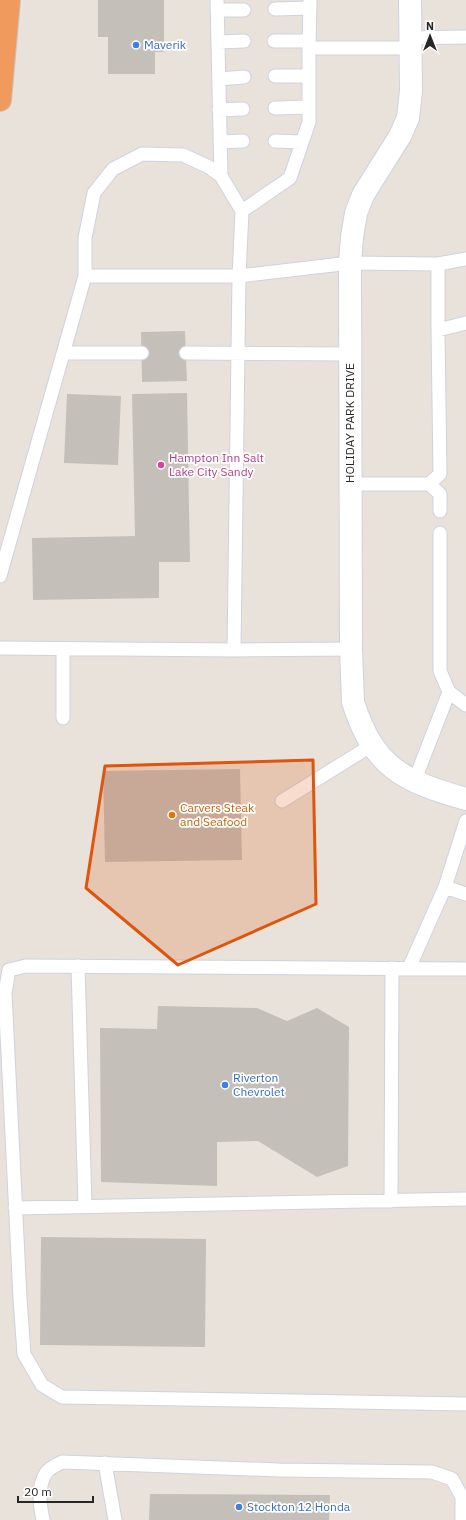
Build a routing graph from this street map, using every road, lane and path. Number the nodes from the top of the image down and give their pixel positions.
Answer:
1 (9, 0) edge
2 (410, 0) edge
3 (310, 4) edge
4 (217, 5) edge
5 (274, 9) dead end
6 (244, 10) dead end
7 (466, 38) edge
8 (244, 41) dead end
9 (274, 41) dead end
10 (218, 42) junction
11 (410, 43) junction
12 (309, 44) junction
13 (275, 76) dead end
14 (309, 76) junction
15 (244, 77) dead end
16 (219, 79) junction
17 (0, 100) edge
18 (309, 107) junction
19 (275, 108) dead end
20 (243, 109) dead end
21 (220, 110) junction
22 (243, 141) dead end
23 (274, 141) dead end
24 (220, 142) junction
25 (302, 142) junction
26 (221, 176) junction
27 (242, 211) junction
28 (466, 259) edge
29 (350, 263) junction
30 (438, 264) junction
31 (85, 276) junction
32 (239, 276) junction
33 (466, 323) edge
34 (438, 330) junction
35 (63, 353) junction
36 (142, 353) dead end
37 (186, 353) dead end
38 (239, 354) junction
39 (350, 354) junction
40 (350, 484) junction
41 (430, 484) junction
42 (440, 511) dead end
43 (440, 533) dead end
44 (0, 576) edge
45 (0, 648) edge
46 (63, 649) junction
47 (351, 649) junction
48 (234, 650) junction
49 (450, 692) junction
50 (466, 705) edge
51 (63, 718) dead end
52 (372, 745) junction
53 (414, 782) junction
54 (466, 799) edge
55 (282, 801) dead end
56 (466, 821) edge
57 (445, 887) junction
58 (466, 894) edge
59 (78, 966) junction
60 (392, 968) junction
61 (409, 968) junction
62 (466, 969) edge
63 (466, 1200) edge
64 (391, 1201) junction
65 (85, 1206) junction
66 (15, 1208) junction
67 (466, 1404) edge
68 (105, 1463) junction
69 (43, 1520) edge
70 (115, 1520) edge
71 (462, 1520) edge

1 - 17 highway
2 - 11 street, HOLIDAY PARK DRIVE
3 - 5 lane
3 - 12 lane
4 - 6 lane
4 - 10 lane
7 - 11 lane
8 - 10 lane
9 - 12 lane
10 - 16 lane
11 - 12 lane
11 - 29 street, HOLIDAY PARK DRIVE
12 - 14 lane
13 - 14 lane
14 - 18 lane
15 - 16 lane
16 - 21 lane
18 - 19 lane
18 - 25 lane
20 - 21 lane
21 - 24 lane
22 - 24 lane
23 - 25 lane
24 - 26 lane
25 - 27 lane
26 - 27 lane
26 - 31 lane
27 - 32 lane
28 - 30 lane
29 - 30 lane
29 - 32 lane
29 - 39 street, HOLIDAY PARK DRIVE
30 - 34 lane
31 - 32 lane
31 - 35 lane
32 - 38 lane
33 - 34 lane
34 - 41 lane
35 - 36 lane
35 - 44 lane
37 - 38 lane
38 - 39 lane
38 - 48 lane
39 - 40 street, HOLIDAY PARK DRIVE
40 - 41 lane
40 - 47 street, HOLIDAY PARK DRIVE
41 - 42 lane
43 - 49 lane
45 - 46 lane
46 - 48 lane
46 - 51 lane
47 - 48 lane
47 - 52 street, HOLIDAY PARK DRIVE
49 - 50 lane
49 - 53 lane
52 - 53 street, HOLIDAY PARK DRIVE
52 - 55 lane
53 - 54 street, HOLIDAY PARK DRIVE
56 - 57 lane
57 - 58 lane
57 - 61 lane
59 - 60 lane
59 - 65 lane
59 - 66 lane
60 - 61 lane
60 - 64 lane
61 - 62 lane
63 - 64 lane
64 - 65 lane
65 - 66 lane
66 - 67 lane
68 - 69 lane
68 - 70 lane
68 - 71 lane

